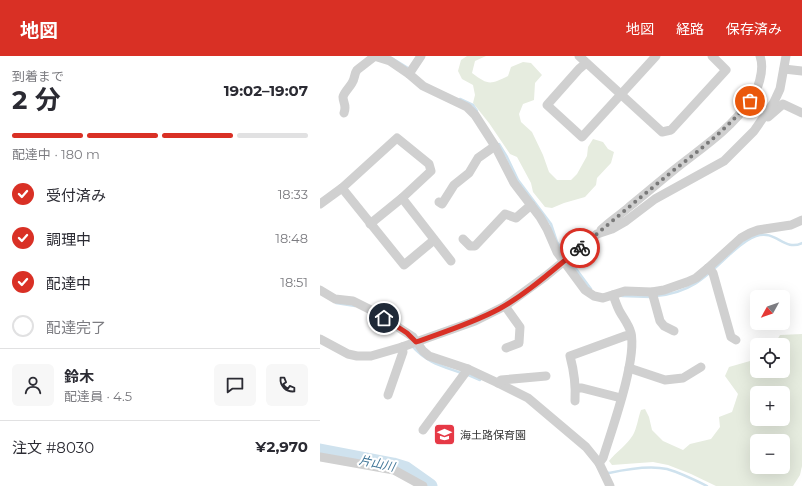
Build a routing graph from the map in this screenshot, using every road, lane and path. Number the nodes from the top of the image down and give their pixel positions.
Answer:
1 (374, 56) edge
2 (421, 56) edge
3 (579, 56) edge
4 (712, 56) edge
5 (760, 56) edge
6 (786, 56) edge
7 (651, 58) edge
8 (586, 63) junction
9 (784, 68) junction
10 (802, 71) edge
11 (409, 74) junction
12 (621, 94) junction
13 (344, 113) dead end
14 (802, 113) edge
15 (764, 118) junction
16 (495, 146) junction
17 (342, 188) junction
18 (402, 198) junction
19 (439, 202) dead end
20 (320, 204) edge
21 (531, 205) junction
22 (802, 220) edge
23 (370, 224) junction
24 (597, 234) junction
25 (463, 239) dead end
26 (434, 240) junction
27 (451, 261) dead end
28 (564, 261) junction
29 (708, 268) junction
30 (320, 290) edge
31 (652, 292) junction
32 (613, 295) junction
33 (505, 306) junction
34 (674, 331) dead end
35 (631, 335) junction
36 (320, 339) edge
37 (736, 340) dead end
38 (416, 342) junction
39 (402, 348) junction
40 (506, 348) dead end
41 (701, 367) dead end
42 (629, 368) junction
43 (468, 369) junction
44 (546, 376) dead end
45 (498, 383) junction
46 (576, 388) junction
47 (388, 395) dead end
48 (621, 398) junction
49 (575, 401) dead end
50 (423, 430) dead end
51 (320, 457) edge
52 (599, 463) junction
53 (424, 486) edge
54 (610, 486) edge

1 - 11 street
1 - 13 street
2 - 11 street
3 - 8 street
4 - 12 street
5 - 24 street
6 - 9 street
7 - 12 street
8 - 12 street
8 - 12 street
9 - 10 street
9 - 15 street
11 - 16 street
14 - 15 street
15 - 24 street
16 - 19 street
16 - 21 street
17 - 18 street
17 - 20 street
17 - 23 street
18 - 23 street
18 - 26 street
21 - 25 street
21 - 28 street
22 - 29 street
23 - 26 street
24 - 28 street
26 - 27 street
28 - 32 street
28 - 33 street
29 - 31 street
29 - 37 street
30 - 38 street
31 - 32 street
31 - 34 street
32 - 35 street
33 - 38 street
33 - 40 street
35 - 42 street
35 - 46 street
36 - 39 street
38 - 39 street
38 - 43 street
39 - 47 street
41 - 42 street
42 - 48 street
43 - 45 street
43 - 50 street
44 - 45 street
45 - 52 street
46 - 48 street
46 - 49 street
48 - 52 street
51 - 53 street
52 - 54 street

